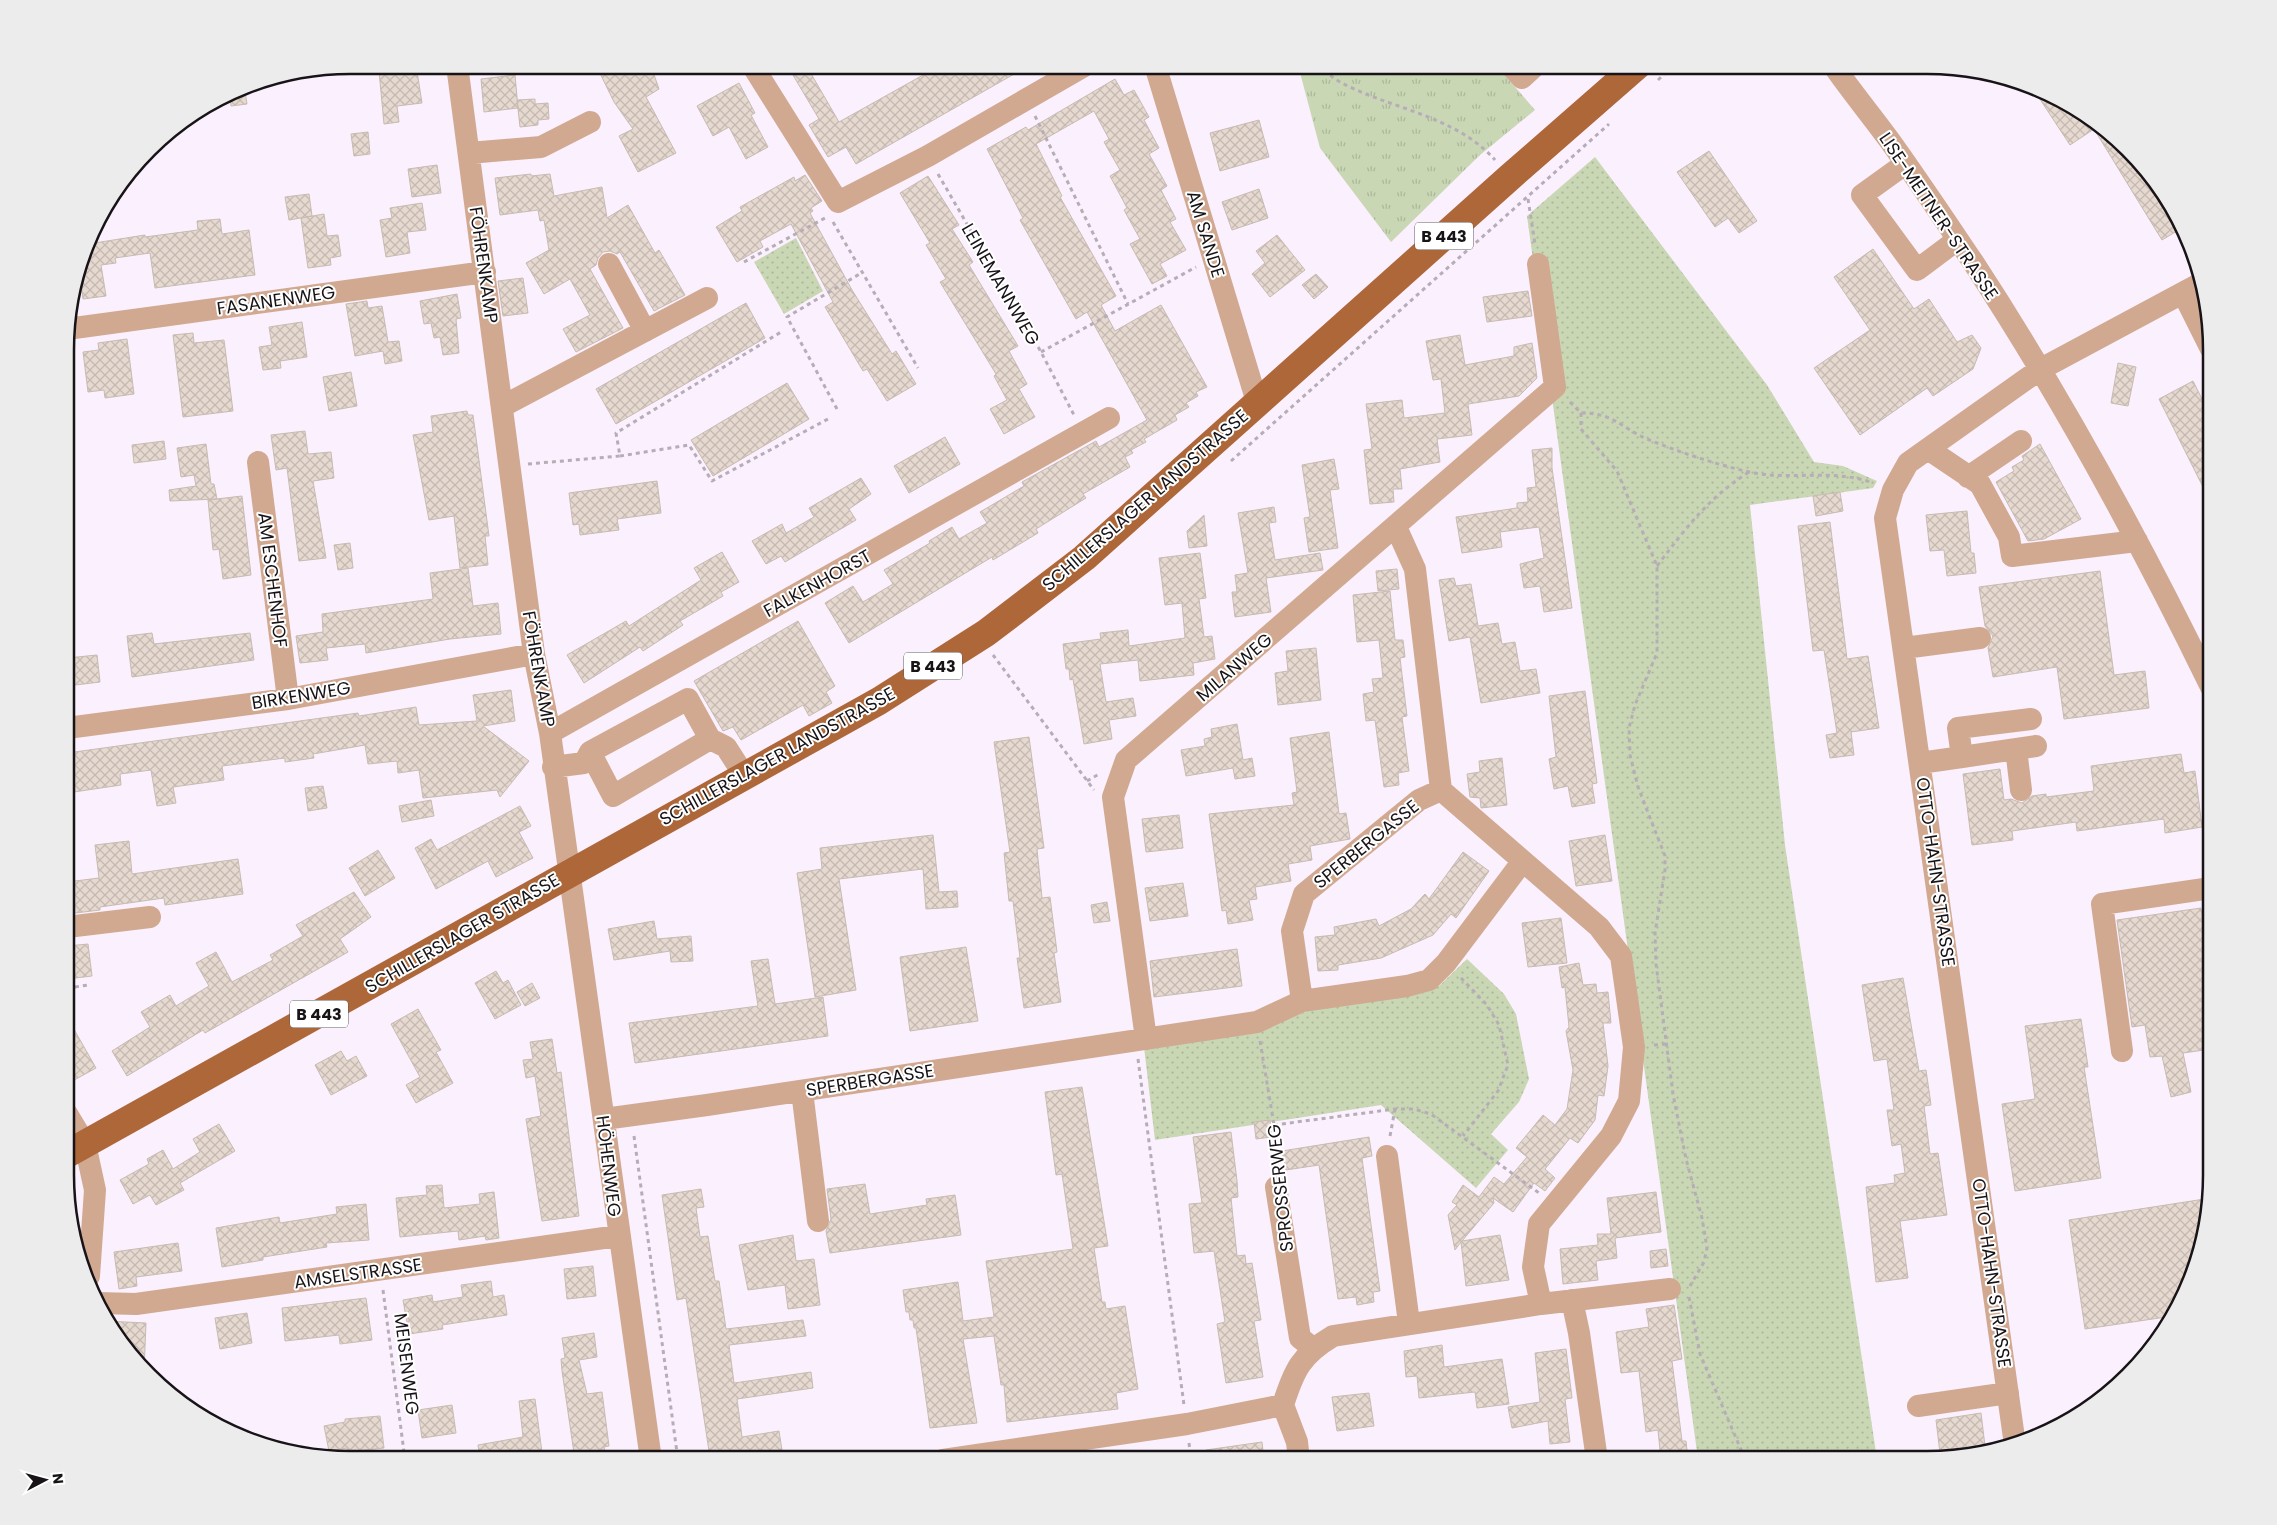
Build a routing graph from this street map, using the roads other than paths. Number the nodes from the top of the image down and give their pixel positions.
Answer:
1 (458, 74) edge
2 (758, 74) edge
3 (1070, 74) edge
4 (1158, 74) edge
5 (1840, 74) edge
6 (1645, 75) edge
7 (590, 122) dead end
8 (469, 153) junction
9 (1905, 164) junction
10 (1957, 240) junction
11 (609, 264) dead end
12 (1538, 264) road end
13 (485, 272) junction
14 (2196, 286) edge
15 (2183, 293) junction
16 (707, 298) dead end
17 (74, 328) edge
18 (645, 331) junction
19 (2203, 331) edge
20 (2039, 370) junction
21 (1257, 402) junction
22 (502, 406) junction
23 (1109, 418) dead end
24 (2021, 441) dead end
25 (1928, 449) junction
26 (258, 462) dead end
27 (1968, 477) junction
28 (1396, 527) junction
29 (2137, 541) junction
30 (1980, 638) dead end
31 (1904, 648) junction
32 (534, 654) junction
33 (2203, 671) edge
34 (288, 699) junction
35 (2031, 718) dead end
36 (74, 727) edge
37 (550, 733) junction
38 (710, 739) junction
39 (590, 752) junction
40 (1962, 756) junction
41 (1920, 762) junction
42 (553, 767) junction
43 (744, 775) junction
44 (1441, 790) junction
45 (2021, 790) dead end
46 (1522, 862) junction
47 (569, 872) junction
48 (2203, 889) edge
49 (150, 917) dead end
50 (74, 926) edge
51 (1302, 1001) junction
52 (1141, 1039) junction
53 (2122, 1051) dead end
54 (802, 1091) junction
55 (604, 1119) junction
56 (76, 1149) edge
57 (1387, 1156) road end
58 (1276, 1186) road end
59 (818, 1221) dead end
60 (618, 1236) junction
61 (90, 1268) edge
62 (1670, 1289) dead end
63 (1572, 1300) junction
64 (104, 1302) edge
65 (1541, 1304) junction
66 (1409, 1323) junction
67 (1313, 1348) junction
68 (2008, 1394) junction
69 (1283, 1405) junction
70 (1918, 1406) dead end
71 (2014, 1438) edge
72 (650, 1451) edge
73 (1004, 1451) edge
74 (1298, 1451) edge
75 (1596, 1451) edge

1 - 8 street, FÖHRENKAMP
2 - 3 street
4 - 21 street, AM SANDE
5 - 9 street, LISE-MEITNER-STRASSE
6 - 21 main road, SCHILLERSLAGER LANDSTRASSE / B 443
7 - 8 street
8 - 13 street, FÖHRENKAMP
9 - 10 street, LISE-MEITNER-STRASSE
9 - 10 street
10 - 20 street, LISE-MEITNER-STRASSE
11 - 18 street
12 - 28 street, MILANWEG
13 - 17 street, FASANENWEG
13 - 22 street, FÖHRENKAMP
14 - 15 street
15 - 19 street
15 - 20 street
16 - 18 street
18 - 22 street
20 - 25 street, OTTO-HAHN-STRASSE
20 - 29 street, LISE-MEITNER-STRASSE
21 - 43 main road, SCHILLERSLAGER LANDSTRASSE / B 443
22 - 32 street, FÖHRENKAMP
23 - 37 street, FALKENHORST
24 - 27 street
25 - 27 street
25 - 31 street, OTTO-HAHN-STRASSE
26 - 34 street, AM ESCHENHOF
27 - 29 street
28 - 44 street
28 - 52 street, MILANWEG
29 - 33 street, LISE-MEITNER-STRASSE
30 - 31 street
31 - 41 street, OTTO-HAHN-STRASSE
32 - 34 street, BIRKENWEG
32 - 37 street, FÖHRENKAMP
34 - 36 street, BIRKENWEG
35 - 40 street
37 - 42 street, FÖHRENKAMP
38 - 39 street
38 - 39 street
38 - 43 street
39 - 42 street
40 - 41 street
40 - 45 street
41 - 68 street, OTTO-HAHN-STRASSE
42 - 47 street, FÖHRENKAMP
43 - 47 main road, SCHILLERSLAGER LANDSTRASSE / B 443
44 - 46 street
44 - 51 street, SPERBERGASSE
46 - 51 street
46 - 65 street
47 - 55 street, HÖHENWEG
47 - 56 main road, SCHILLERSLAGER STRASSE / B 443
48 - 53 street
49 - 50 street
51 - 52 street, SPERBERGASSE
52 - 54 street, SPERBERGASSE
54 - 55 street, SPERBERGASSE
54 - 59 street
55 - 60 street, HÖHENWEG
56 - 61 street
57 - 66 street
58 - 67 street, SPROSSERWEG
60 - 64 street, AMSELSTRASSE
60 - 72 street, HÖHENWEG
62 - 63 street
63 - 65 street
63 - 75 street
65 - 66 street
66 - 67 street
67 - 69 street
68 - 70 street
68 - 71 street, OTTO-HAHN-STRASSE
69 - 73 street
69 - 74 street

